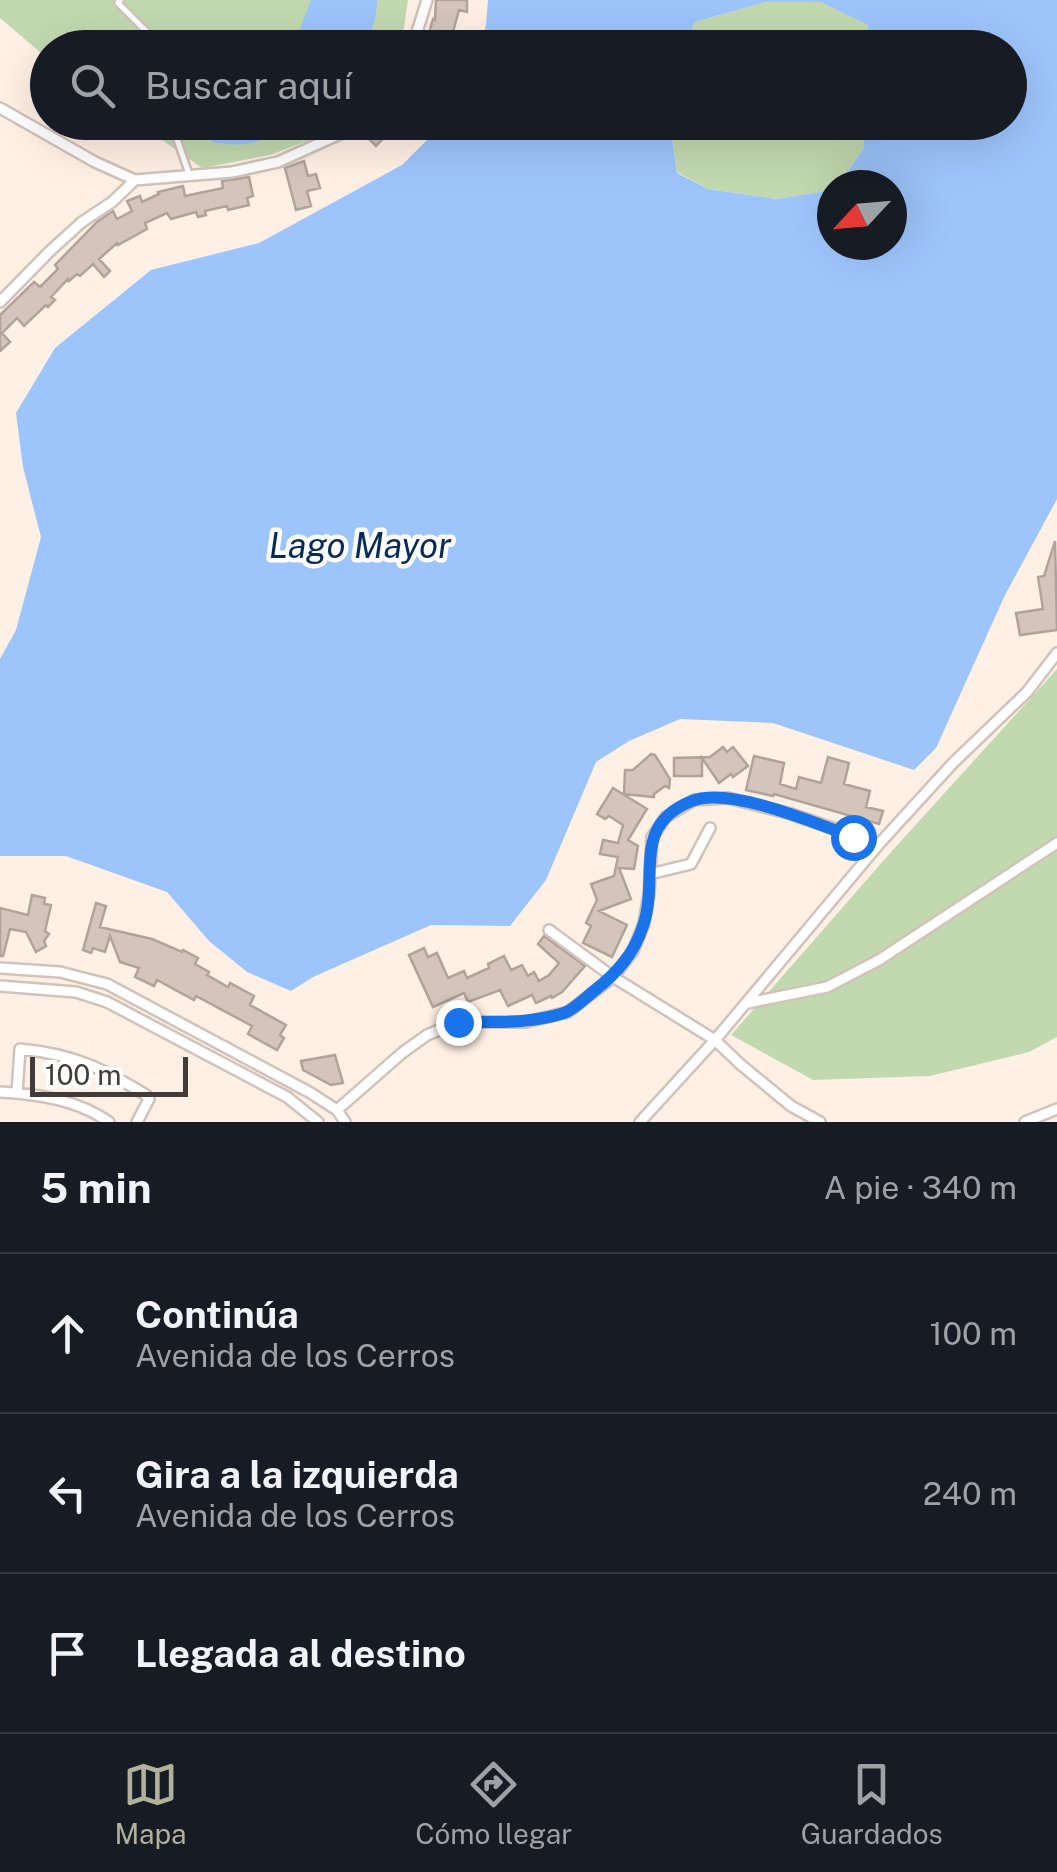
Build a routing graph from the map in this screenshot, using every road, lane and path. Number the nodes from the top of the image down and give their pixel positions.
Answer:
1 (427, 0) edge
2 (117, 1) edge
3 (144, 30) edge
4 (418, 30) edge
5 (0, 108) edge
6 (11, 116) junction
7 (30, 126) edge
8 (0, 127) edge
9 (55, 140) edge
10 (177, 140) edge
11 (327, 140) edge
12 (189, 174) junction
13 (135, 180) junction
14 (0, 302) edge
15 (1057, 653) edge
16 (710, 828) dead end
17 (1057, 843) edge
18 (879, 844) junction
19 (650, 874) junction
20 (549, 930) dead end
21 (0, 968) edge
22 (614, 977) junction
23 (0, 986) edge
24 (746, 1003) junction
25 (715, 1040) junction
26 (0, 1092) edge
27 (17, 1093) junction
28 (1057, 1108) edge
29 (337, 1110) junction
30 (110, 1122) edge
31 (137, 1122) edge
32 (318, 1122) edge
33 (345, 1122) edge
34 (640, 1122) edge
35 (820, 1122) edge
36 (1025, 1122) edge

1 - 4 street
2 - 3 lane
5 - 6 street
6 - 7 street
6 - 8 street
9 - 13 street
10 - 12 lane
11 - 12 street
12 - 13 street
13 - 14 street
15 - 18 street
16 - 19 street
17 - 24 street
18 - 19 street
18 - 24 street
19 - 22 street
20 - 22 street
21 - 29 street
22 - 25 street
22 - 29 street
23 - 32 street
24 - 25 street
25 - 34 street
25 - 35 street
26 - 27 street
27 - 30 street
27 - 31 street
28 - 36 street
29 - 33 street

